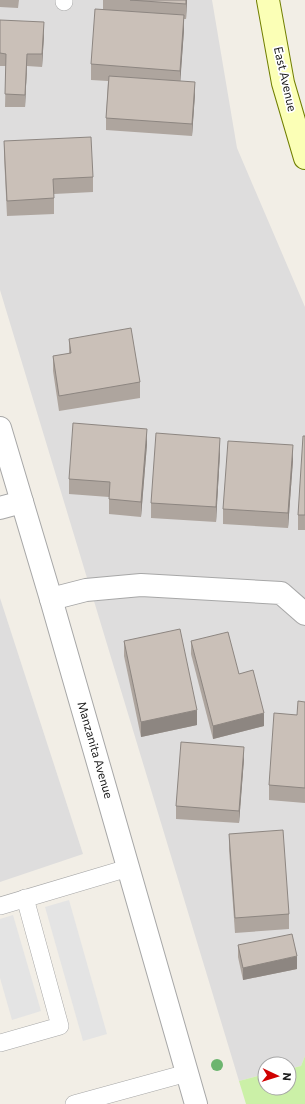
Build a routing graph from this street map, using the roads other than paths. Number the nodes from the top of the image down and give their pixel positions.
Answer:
1 (268, 0) edge
2 (305, 158) edge
3 (0, 428) edge
4 (22, 502) junction
5 (0, 508) edge
6 (51, 599) junction
7 (305, 614) edge
8 (128, 868) junction
9 (25, 898) junction
10 (0, 906) edge
11 (0, 1043) edge
12 (187, 1073) junction
13 (74, 1104) edge
14 (196, 1104) edge

1 - 2 main road, East Avenue
3 - 4 street, Manzanita Avenue
4 - 5 street
4 - 6 street, Manzanita Avenue
6 - 7 street
6 - 8 street, Manzanita Avenue
8 - 9 lane
8 - 12 street, Manzanita Avenue
9 - 10 lane
9 - 11 lane
12 - 13 lane
12 - 14 street

